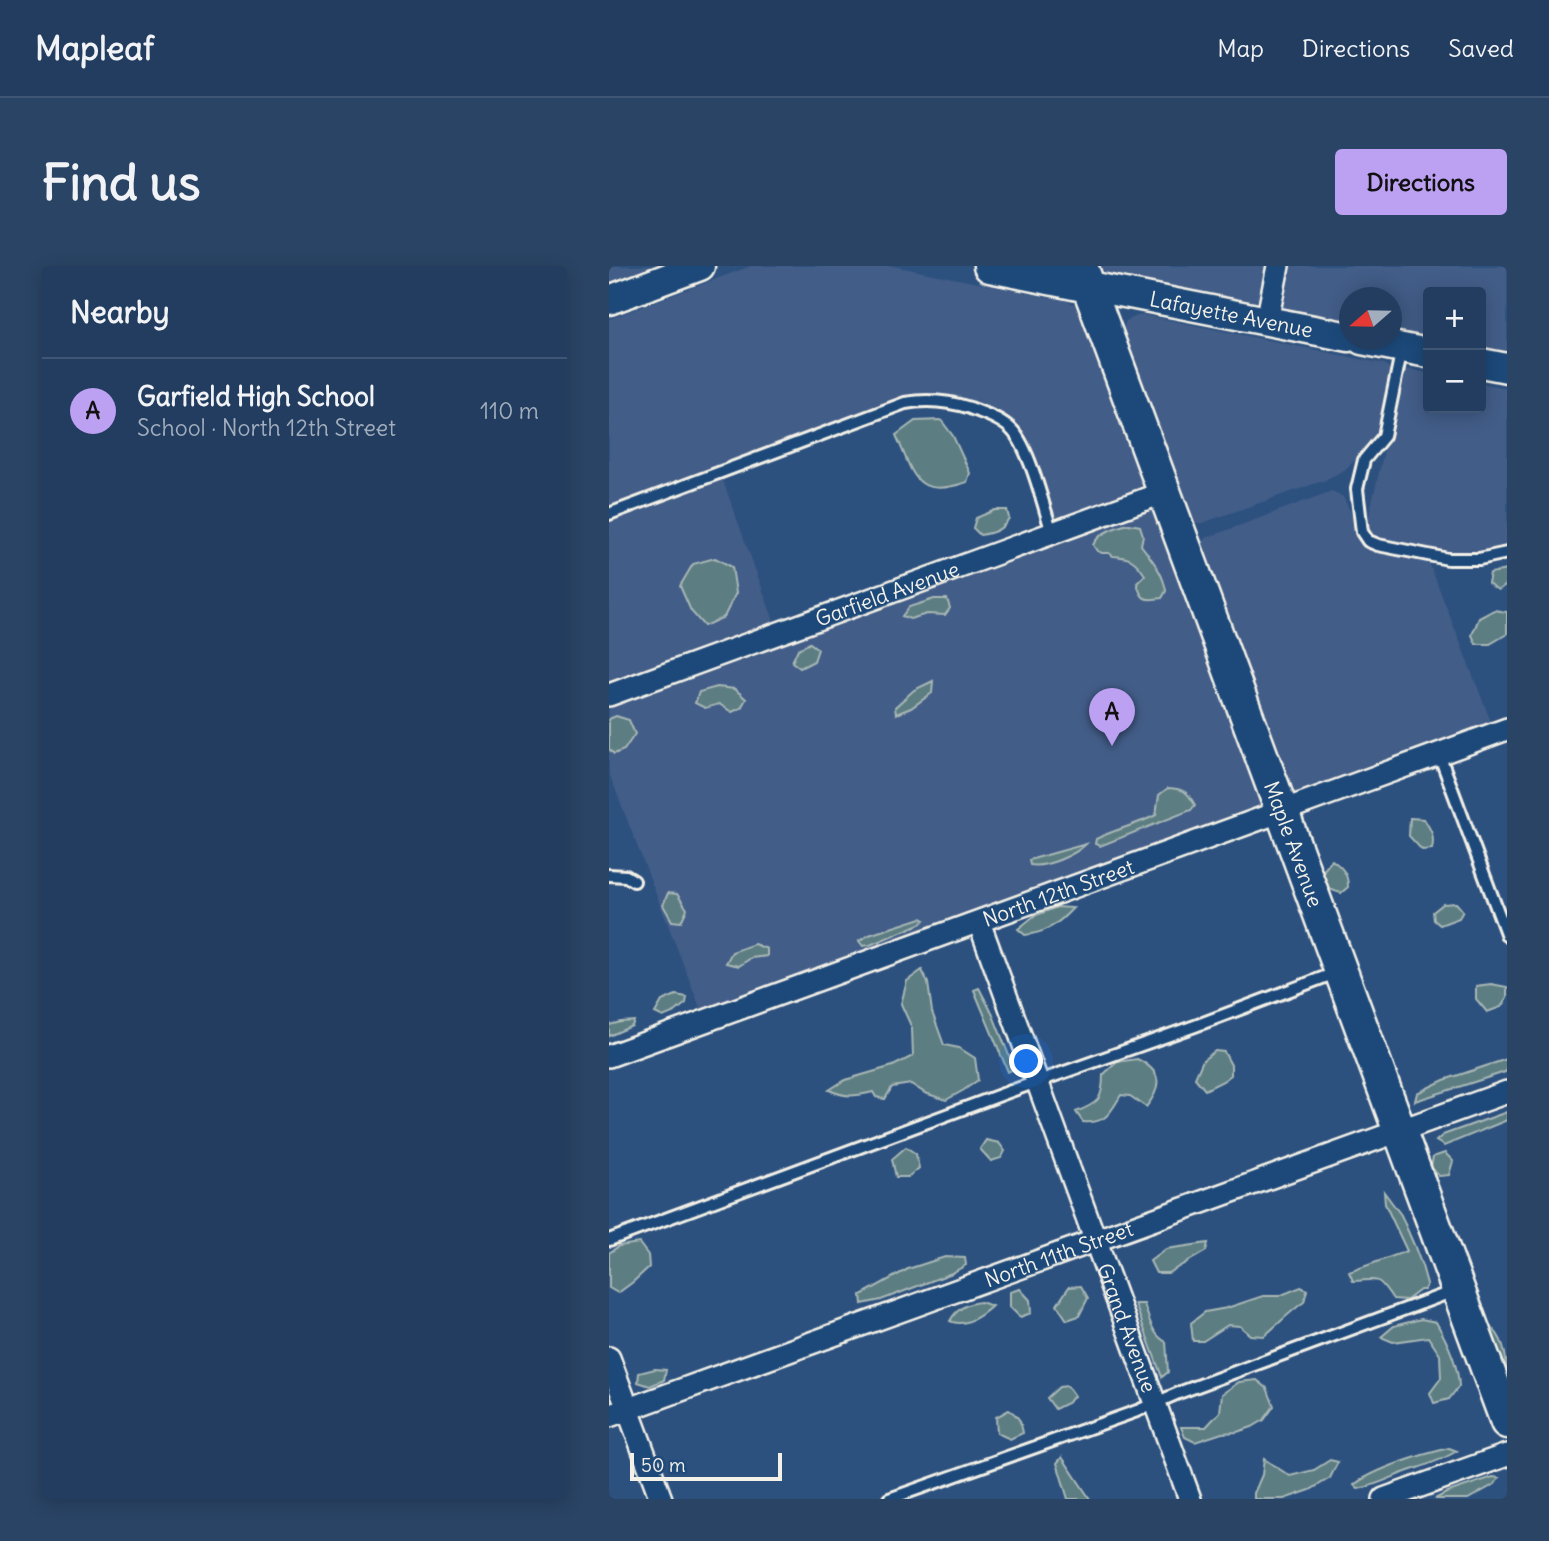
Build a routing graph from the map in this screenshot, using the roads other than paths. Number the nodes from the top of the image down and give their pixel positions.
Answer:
1 (700, 266) edge
2 (990, 266) edge
3 (1278, 266) edge
4 (1085, 276) edge
5 (609, 300) edge
6 (1267, 321) junction
7 (1339, 335) edge
8 (1415, 350) edge
9 (1486, 364) edge
10 (1507, 368) edge
11 (1165, 492) junction
12 (609, 514) edge
13 (1052, 533) junction
14 (1507, 553) edge
15 (609, 695) edge
16 (1507, 729) edge
17 (1439, 754) junction
18 (1282, 812) junction
19 (609, 876) edge
20 (634, 881) dead end
21 (1503, 914) edge
22 (979, 922) junction
23 (1507, 936) edge
24 (1341, 971) junction
25 (609, 1056) edge
26 (1037, 1082) junction
27 (1507, 1091) edge
28 (1400, 1130) junction
29 (609, 1240) edge
30 (1095, 1240) junction
31 (1458, 1289) junction
32 (609, 1358) edge
33 (1155, 1403) junction
34 (619, 1413) edge
35 (1507, 1422) edge
36 (1507, 1455) edge
37 (661, 1499) edge
38 (889, 1499) edge
39 (1190, 1499) edge
40 (1384, 1499) edge

1 - 5 street
2 - 4 main road, Lafayette Avenue
3 - 6 street
4 - 6 street, Lafayette Avenue
4 - 11 main road, Maple Avenue
6 - 7 street, Lafayette Avenue
8 - 14 lane
9 - 10 street
11 - 13 street, Garfield Avenue
11 - 18 main road, Maple Avenue
12 - 13 lane
13 - 15 street, Garfield Avenue
16 - 17 street, North 12th Street
17 - 18 street, North 12th Street
17 - 21 lane
18 - 22 street, North 12th Street
18 - 24 main road, Maple Avenue
19 - 20 lane
21 - 23 lane
22 - 25 street, North 12th Street
22 - 26 street, Grand Avenue
24 - 26 lane
24 - 28 main road, Maple Avenue
26 - 29 lane
26 - 30 street, Grand Avenue
27 - 28 street, North 11th Street
28 - 30 street, North 11th Street
28 - 31 main road, Maple Avenue
30 - 33 street, Grand Avenue
30 - 34 street, North 11th Street
31 - 33 lane
31 - 35 main road, Maple Avenue
32 - 34 street
33 - 38 lane
33 - 39 street, Grand Avenue
34 - 37 street
36 - 40 street

